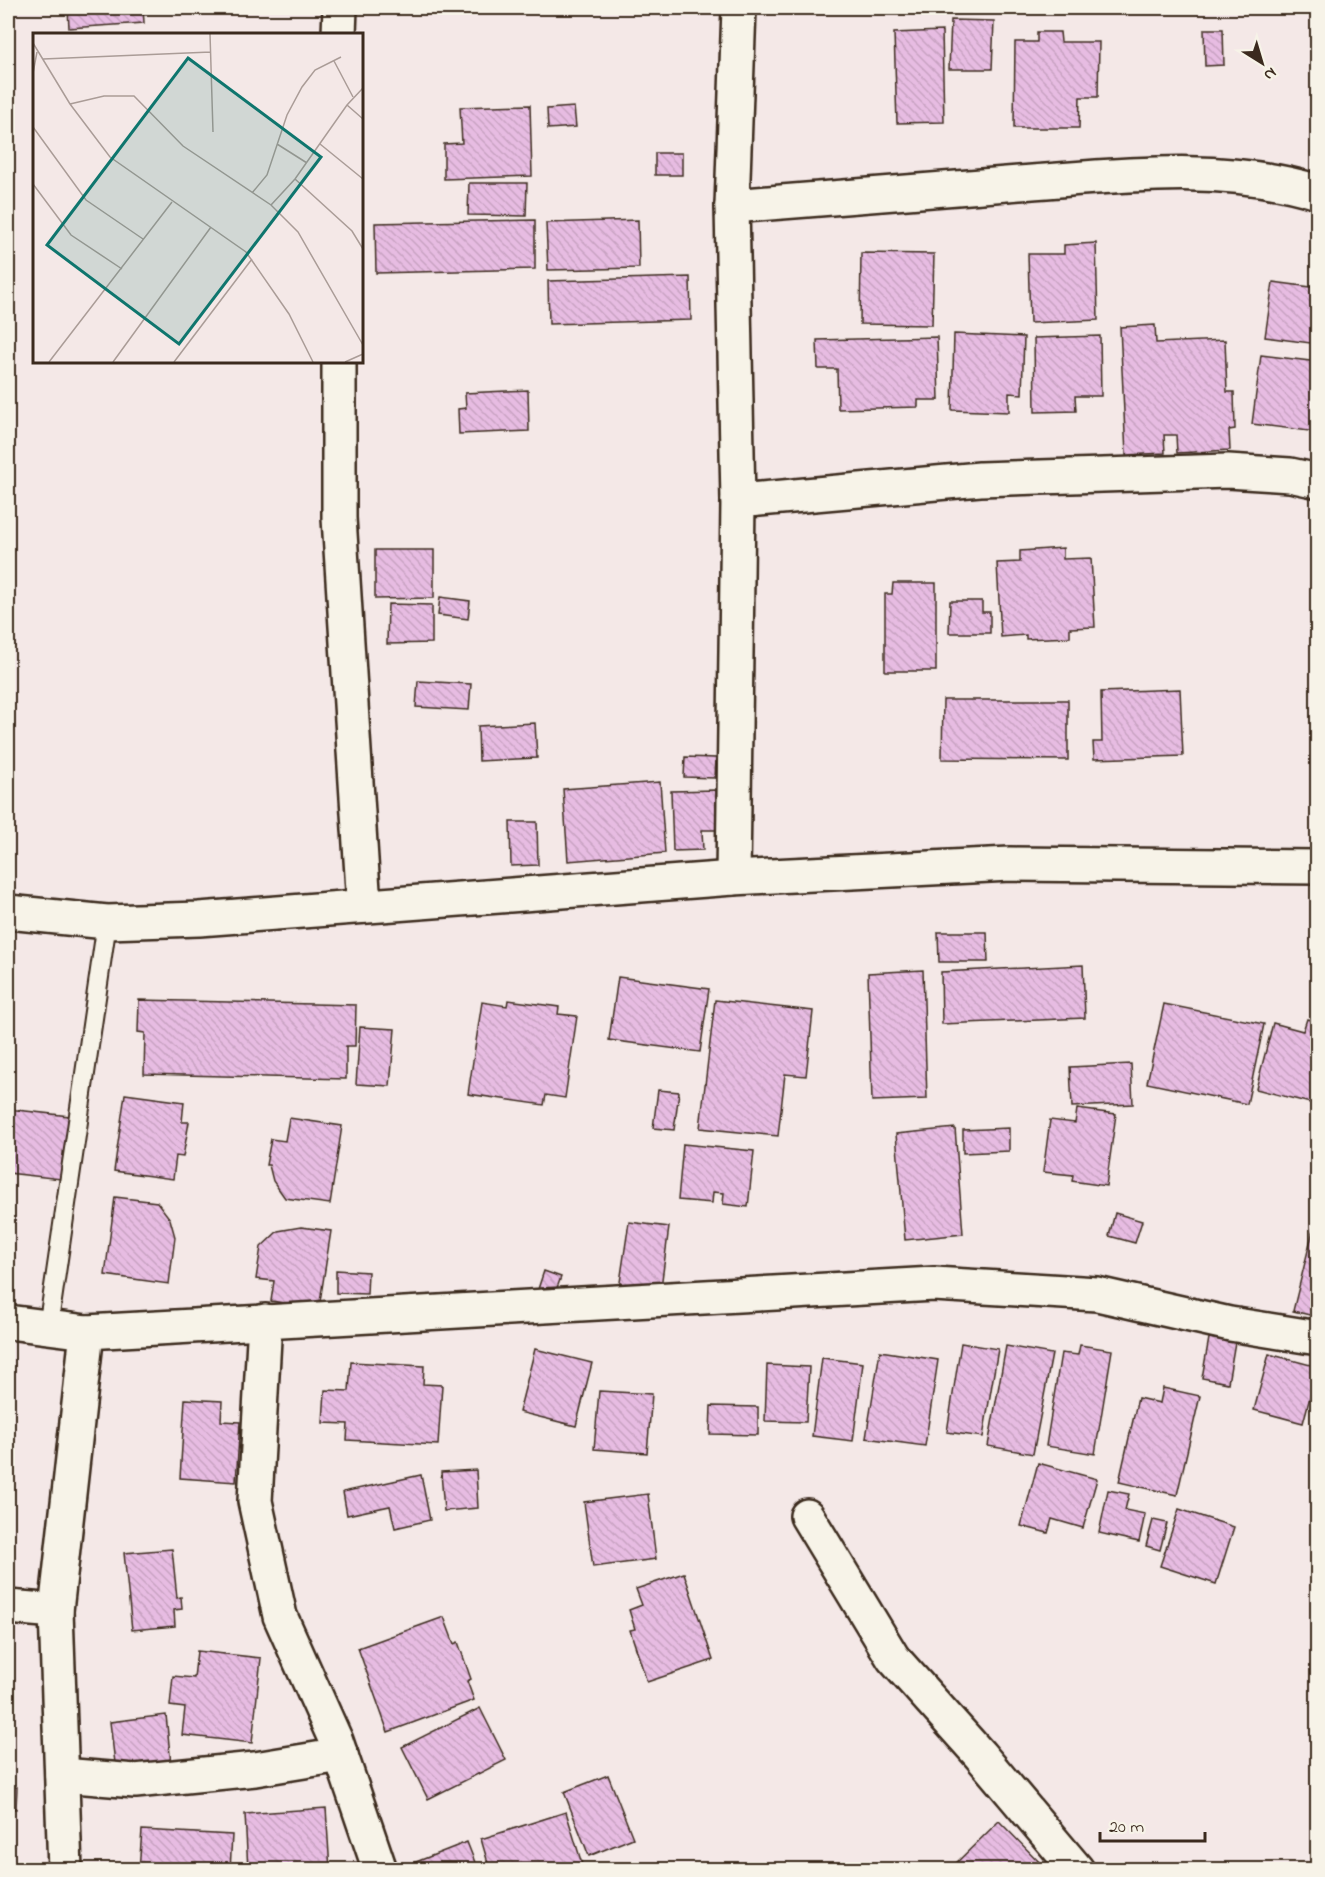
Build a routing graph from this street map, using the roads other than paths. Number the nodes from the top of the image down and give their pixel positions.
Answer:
1 (339, 8) edge
2 (739, 8) edge
3 (339, 33) edge
4 (1317, 192) edge
5 (732, 206) junction
6 (339, 363) edge
7 (1317, 481) edge
8 (738, 501) junction
9 (1317, 867) edge
10 (734, 878) junction
11 (364, 906) junction
12 (8, 912) edge
13 (107, 922) junction
14 (265, 1321) junction
15 (8, 1322) edge
16 (48, 1328) junction
17 (87, 1332) junction
18 (1317, 1338) edge
19 (807, 1516) dead end
20 (8, 1607) edge
21 (56, 1611) junction
22 (341, 1755) junction
23 (62, 1775) junction
24 (65, 1869) edge
25 (380, 1869) edge
26 (1077, 1869) edge

1 - 3 street
2 - 5 street
4 - 5 street
5 - 8 street
6 - 11 street
7 - 8 street
8 - 10 street
9 - 10 street
10 - 11 street
11 - 13 street
12 - 13 street
13 - 16 lane
14 - 17 street
14 - 18 street
14 - 22 street
15 - 16 street
16 - 17 street
17 - 21 street
19 - 26 street
20 - 21 street
21 - 23 street
22 - 23 street
22 - 25 street
23 - 24 street

